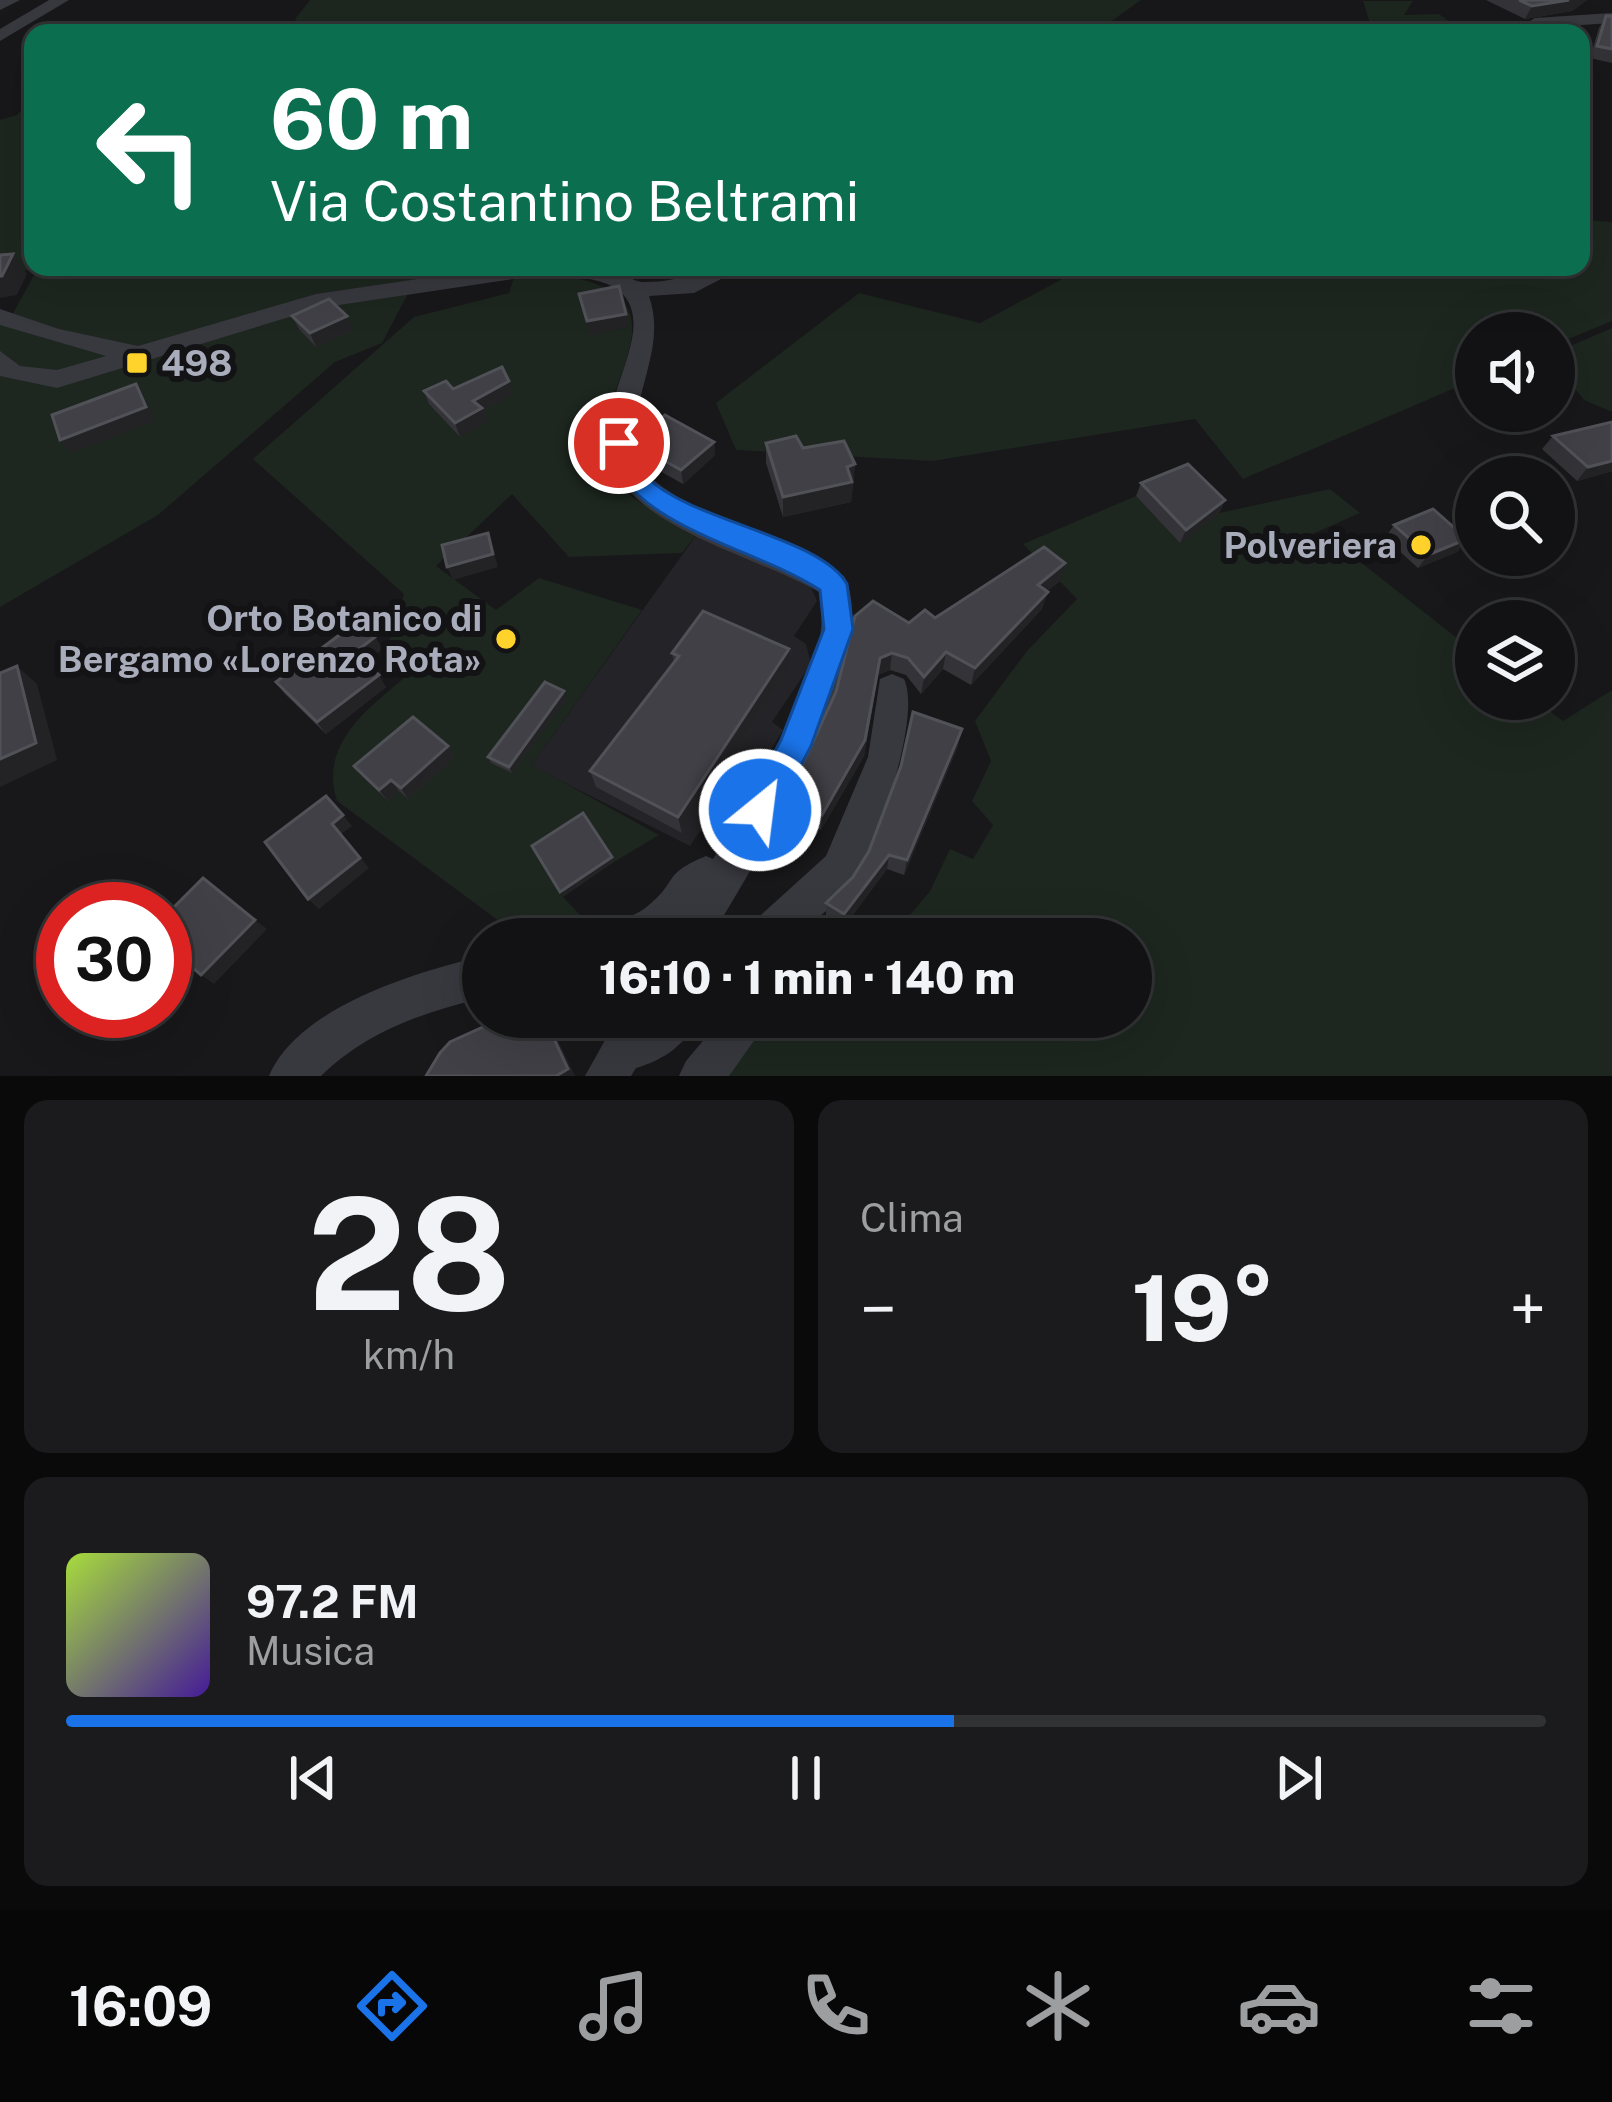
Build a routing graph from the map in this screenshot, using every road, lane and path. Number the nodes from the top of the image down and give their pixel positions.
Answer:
1 (12, 0) edge
2 (61, 0) edge
3 (0, 5) edge
4 (1612, 18) edge
5 (1535, 23) edge
6 (0, 36) edge
7 (485, 276) edge
8 (611, 276) edge
9 (714, 276) edge
10 (633, 290) junction
11 (0, 316) edge
12 (141, 356) junction
13 (0, 359) edge
14 (892, 689) dead end
15 (721, 880) junction
16 (663, 918) edge
17 (700, 918) edge
18 (787, 918) edge
19 (462, 983) edge
20 (654, 1038) edge
21 (733, 1038) edge
22 (624, 1048) edge
23 (291, 1076) edge
24 (700, 1076) edge

1 - 3 street
2 - 6 street
4 - 5 street
7 - 12 street
8 - 10 street
9 - 10 street
10 - 15 street
11 - 12 street
12 - 13 street
14 - 18 street
15 - 16 street
15 - 17 street
19 - 23 street
20 - 22 street
21 - 24 street

